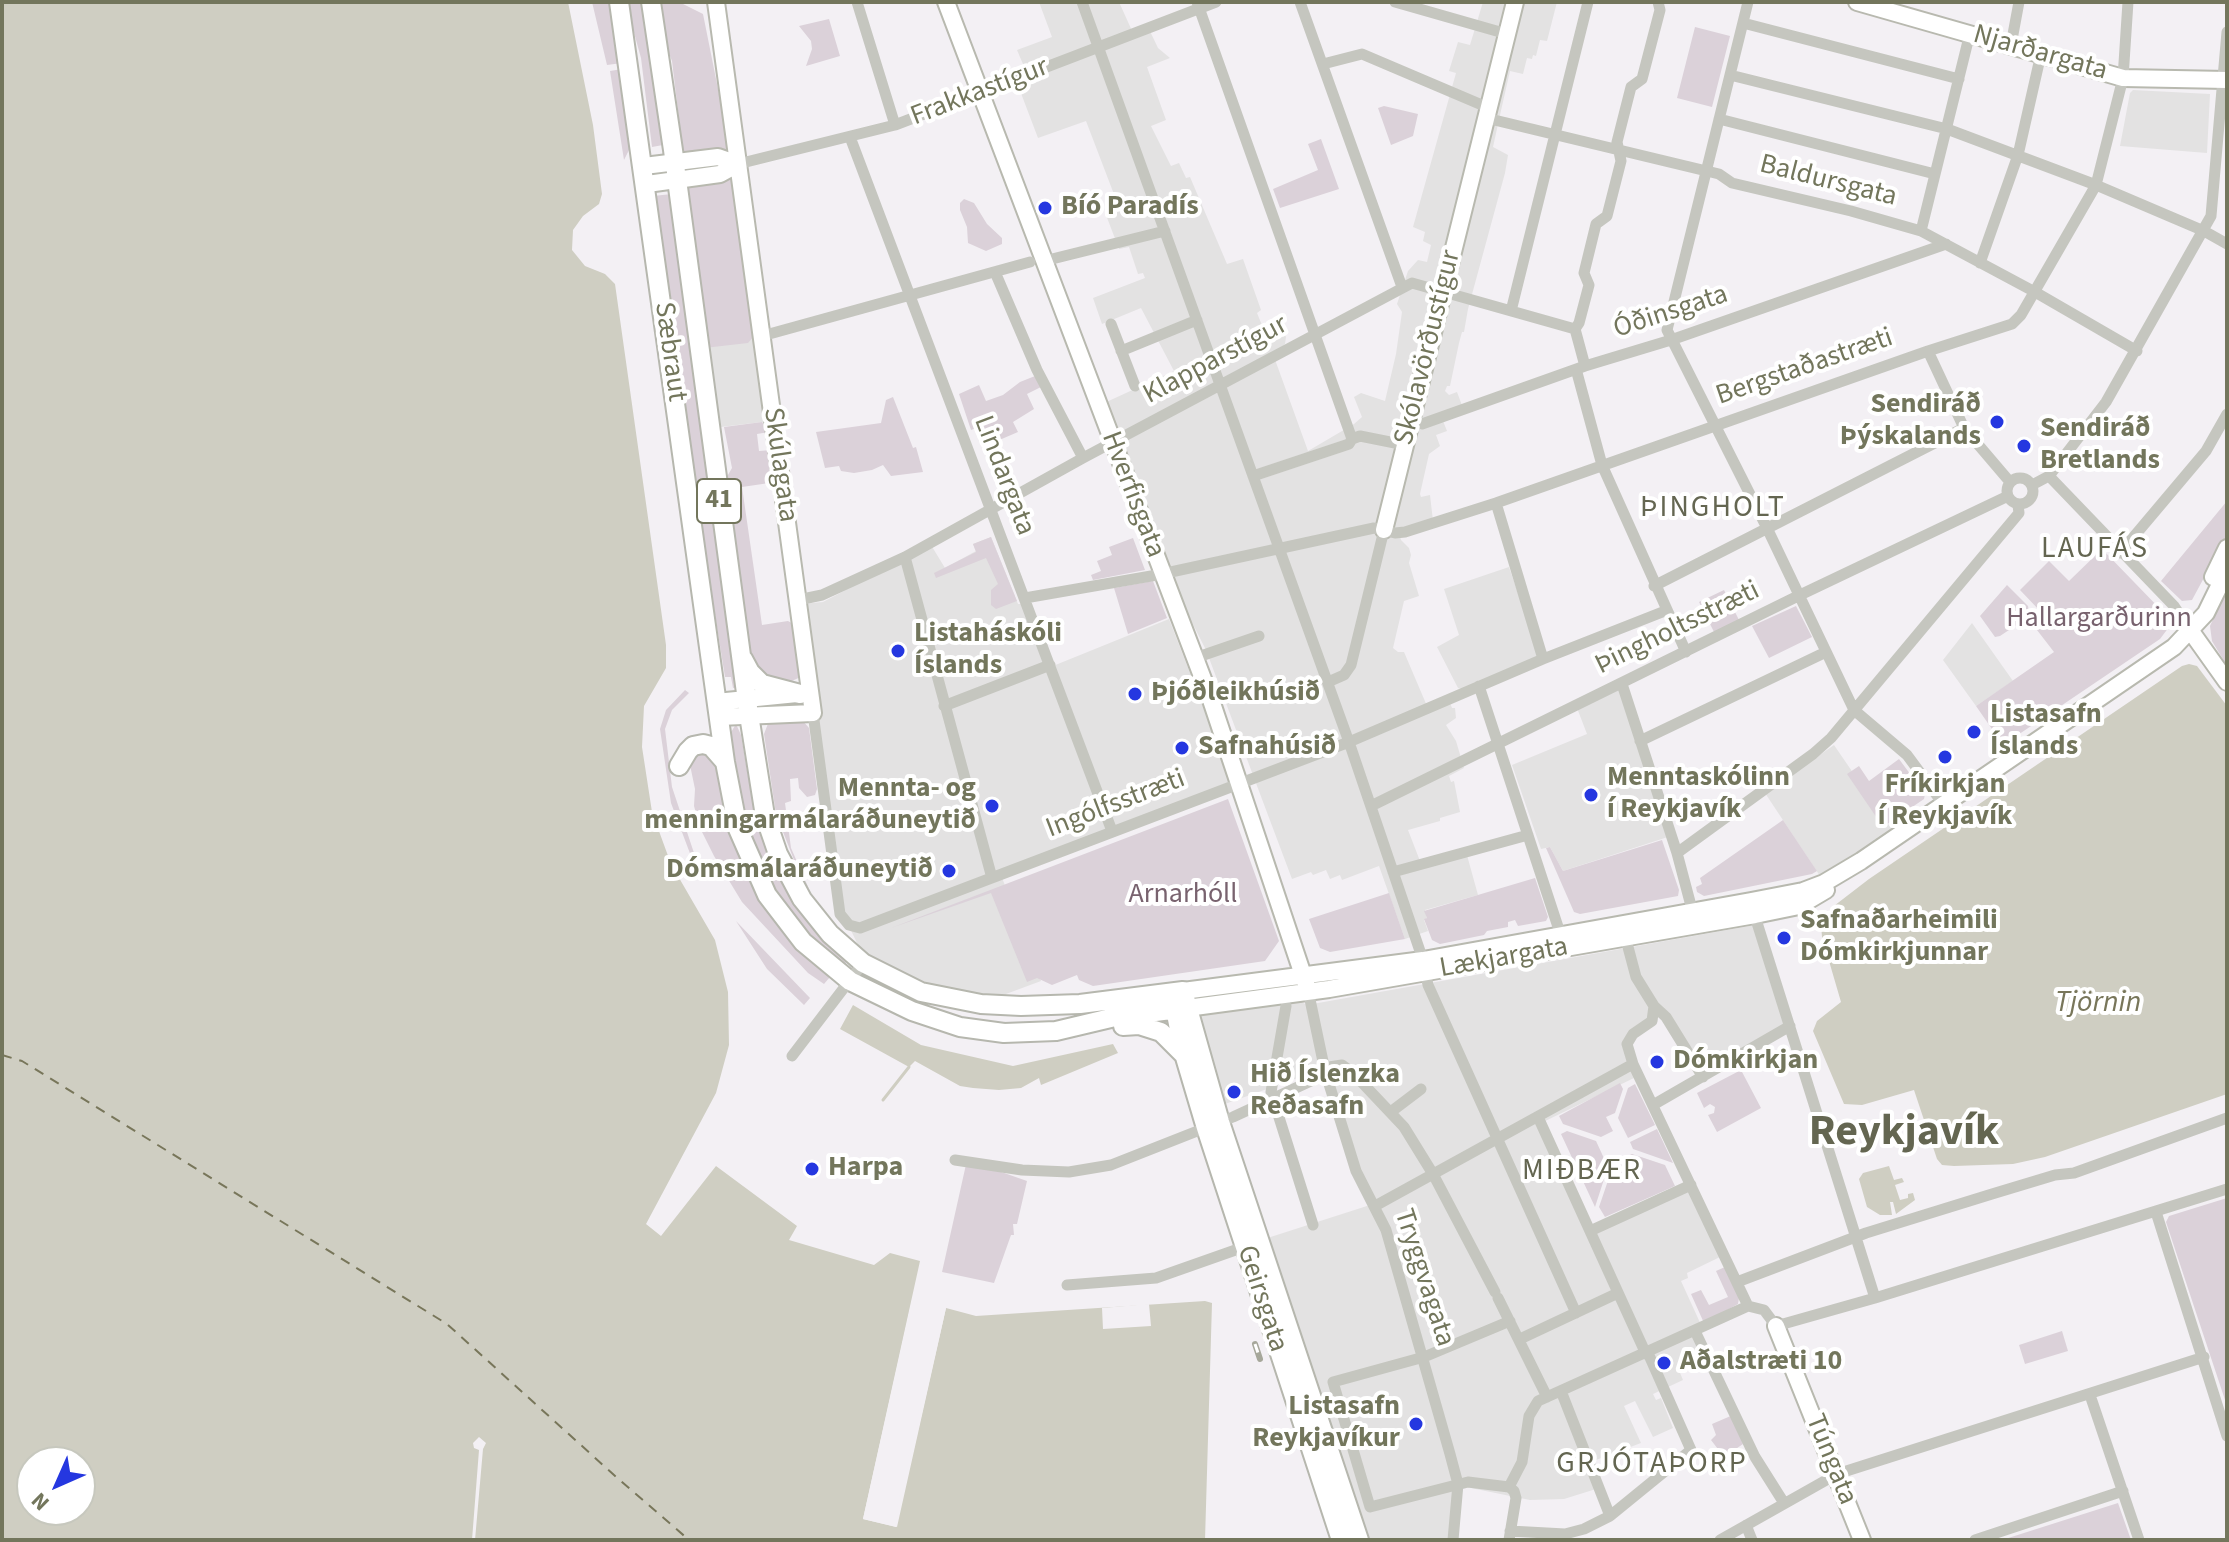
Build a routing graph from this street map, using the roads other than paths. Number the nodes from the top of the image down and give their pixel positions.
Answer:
1 (619, 2) edge
2 (651, 2) edge
3 (716, 2) edge
4 (857, 2) edge
5 (946, 2) edge
6 (1082, 2) edge
7 (1216, 2) edge
8 (1300, 2) edge
9 (1395, 2) edge
10 (1515, 2) edge
11 (1588, 2) edge
12 (1658, 2) edge
13 (1748, 2) edge
14 (2019, 2) edge
15 (2128, 2) edge
16 (1868, 3) edge
17 (1198, 6) edge
18 (1743, 23) junction
19 (2227, 32) edge
20 (1970, 33) junction
21 (1507, 34) junction
22 (2011, 45) junction
23 (1099, 48) junction
24 (2041, 54) junction
25 (1323, 64) junction
26 (1730, 75) junction
27 (2123, 78) junction
28 (1959, 79) junction
29 (2226, 80) edge
30 (981, 93) junction
31 (1487, 113) junction
32 (1719, 119) junction
33 (895, 125) junction
34 (1947, 129) junction
35 (1553, 136) junction
36 (850, 137) junction
37 (1619, 152) junction
38 (2018, 155) junction
39 (738, 164) junction
40 (676, 171) junction
41 (1705, 172) junction
42 (1935, 174) junction
43 (646, 175) junction
44 (2096, 185) junction
45 (1165, 231) junction
46 (1921, 231) junction
47 (2204, 231) junction
48 (1946, 244) junction
49 (2227, 244) edge
50 (1037, 262) junction
51 (1980, 263) junction
52 (995, 272) junction
53 (1402, 287) junction
54 (1443, 292) junction
55 (2035, 292) junction
56 (909, 296) junction
57 (1511, 311) junction
58 (1197, 320) junction
59 (1111, 324) dead end
60 (1575, 329) junction
61 (762, 336) junction
62 (1315, 337) junction
63 (1671, 340) junction
64 (1121, 351) junction
65 (1928, 351) junction
66 (2137, 351) junction
67 (1581, 367) junction
68 (1135, 386) dead end
69 (1221, 386) junction
70 (2227, 414) edge
71 (1412, 420) junction
72 (1714, 425) junction
73 (1964, 428) junction
74 (1352, 439) junction
75 (1113, 443) junction
76 (1405, 445) junction
77 (1083, 458) junction
78 (1602, 465) junction
79 (1253, 476) junction
80 (2049, 476) junction
81 (2010, 482) junction
82 (2032, 485) junction
83 (2008, 496) junction
84 (1496, 503) junction
85 (2018, 505) junction
86 (990, 511) junction
87 (1767, 528) junction
88 (1384, 530) junction
89 (2227, 548) edge
90 (1280, 550) junction
91 (2120, 553) junction
92 (905, 557) junction
93 (2227, 570) edge
94 (1162, 574) junction
95 (1654, 586) junction
96 (1800, 595) junction
97 (1025, 598) junction
98 (798, 600) junction
99 (1665, 611) junction
100 (2190, 630) junction
101 (1259, 636) dead end
102 (1686, 652) junction
103 (1826, 652) junction
104 (740, 653) junction
105 (1195, 658) junction
106 (1543, 659) junction
107 (1050, 665) junction
108 (1328, 682) junction
109 (2227, 682) edge
110 (1622, 684) junction
111 (1479, 686) junction
112 (805, 694) junction
113 (944, 706) junction
114 (748, 707) junction
115 (718, 709) junction
116 (1854, 710) junction
117 (813, 713) junction
118 (1640, 741) junction
119 (1349, 742) junction
120 (1500, 744) junction
121 (725, 762) junction
122 (679, 766) dead end
123 (1241, 783) junction
124 (1944, 805) junction
125 (1371, 806) junction
126 (1112, 831) junction
127 (1528, 835) junction
128 (1677, 853) junction
129 (1393, 872) junction
130 (992, 878) junction
131 (1753, 908) junction
132 (1695, 919) junction
133 (849, 925) joint
134 (1623, 930) junction
135 (1561, 936) junction
136 (863, 963) junction
137 (1424, 966) junction
138 (850, 981) junction
139 (1306, 983) junction
140 (1179, 1000) junction
141 (1286, 1006) dead end
142 (1654, 1006) junction
143 (1085, 1026) junction
144 (1790, 1026) junction
145 (1184, 1054) junction
146 (792, 1056) dead end
147 (1633, 1064) junction
148 (1325, 1071) junction
149 (1703, 1077) junction
150 (1421, 1089) dead end
151 (1272, 1097) junction
152 (1653, 1105) junction
153 (1392, 1111) junction
154 (1538, 1117) junction
155 (2227, 1118) edge
156 (1213, 1125) junction
157 (1498, 1139) junction
158 (955, 1160) dead end
159 (1433, 1174) junction
160 (1691, 1185) junction
161 (2227, 1189) edge
162 (1375, 1206) junction
163 (2156, 1212) junction
164 (1313, 1225) dead end
165 (1590, 1231) junction
166 (1855, 1237) junction
167 (1252, 1244) junction
168 (1737, 1282) junction
169 (1067, 1285) dead end
170 (1618, 1293) junction
171 (1875, 1298) junction
172 (1748, 1306) junction
173 (1576, 1313) junction
174 (1510, 1321) junction
175 (1776, 1326) junction
176 (1695, 1331) junction
177 (1520, 1339) junction
178 (1647, 1353) junction
179 (1424, 1357) junction
180 (2204, 1357) junction
181 (1561, 1391) junction
182 (2090, 1395) junction
183 (1547, 1397) junction
184 (2227, 1436) edge
185 (1837, 1474) junction
186 (1458, 1484) junction
187 (1509, 1487) junction
188 (2123, 1491) junction
189 (1784, 1503) junction
190 (1610, 1516) junction
191 (1746, 1525) junction
192 (1510, 1535) edge
193 (1341, 1540) edge
194 (1359, 1540) edge
195 (1453, 1540) edge
196 (1720, 1540) edge
197 (1752, 1540) edge
198 (1862, 1540) edge
199 (1975, 1540) edge
200 (2139, 1540) edge

1 - 43 main road, Sæbraut / 41
2 - 40 main road, Sæbraut / 41
3 - 39 street, Skúlagata
4 - 33 street
5 - 30 street, Hverfisgata
6 - 23 street
7 - 17 street, Frakkastígur
8 - 25 street
9 - 21 street
10 - 21 street, Skólavörðustígur
11 - 35 street
12 - 37 street
13 - 18 street
14 - 22 street
15 - 27 street, Bergstaðastræti
16 - 20 street, Njarðargata
17 - 23 street, Frakkastígur
17 - 62 street
18 - 26 street
18 - 28 street
19 - 29 street
20 - 22 street, Njarðargata
20 - 28 street
21 - 31 street, Skólavörðustígur
22 - 24 street, Njarðargata
23 - 30 street, Frakkastígur
23 - 45 street
24 - 27 street, Njarðargata
24 - 38 street
25 - 31 street, Baldursgata
25 - 53 street
26 - 32 street
26 - 34 street
27 - 29 street, Njarðargata
27 - 44 street, Bergstaðastræti
28 - 34 street
29 - 47 street
30 - 33 street, Frakkastígur
30 - 50 street, Hverfisgata
31 - 35 street, Baldursgata
31 - 54 street, Skólavörðustígur
32 - 41 street
32 - 42 street
33 - 36 street, Frakkastígur
34 - 38 street
34 - 42 street
35 - 37 street, Baldursgata
35 - 57 street
36 - 39 street, Frakkastígur
36 - 56 street, Lindargata
37 - 41 street, Baldursgata
37 - 60 street
38 - 44 street
38 - 51 street
39 - 40 street, Frakkastígur
39 - 61 street, Skúlagata
40 - 43 street, Frakkastígur
40 - 104 main road, Sæbraut / 41
41 - 46 street, Baldursgata
41 - 63 street
42 - 46 street
43 - 115 main road, Sæbraut / 41
44 - 47 street
44 - 55 street, Bergstaðastræti
45 - 50 street
45 - 58 street
46 - 48 street, Baldursgata
47 - 49 street
47 - 66 street
48 - 51 street, Baldursgata
48 - 63 street, Óðinsgata
50 - 52 street
50 - 75 street, Hverfisgata
51 - 55 street, Baldursgata
52 - 56 street
52 - 77 street
53 - 54 street
53 - 62 street, Klapparstígur
54 - 57 street
54 - 71 street, Skólavörðustígur
55 - 65 street, Bergstaðastræti
55 - 66 street, Baldursgata
56 - 61 street
56 - 86 street, Lindargata
57 - 60 street
58 - 64 street
58 - 69 street
59 - 64 street
60 - 67 street
61 - 98 street, Skúlagata
62 - 69 street, Klapparstígur
62 - 74 street
63 - 67 street, Óðinsgata
63 - 72 street
64 - 68 street
65 - 72 street, Bergstaðastræti
65 - 73 street
66 - 80 street
67 - 71 street, Óðinsgata
67 - 78 street
69 - 75 street, Klapparstígur
69 - 79 street
70 - 91 street
71 - 76 street, Skólavörðustígur
72 - 78 street, Bergstaðastræti
72 - 87 street
73 - 81 street
73 - 87 street
74 - 76 street
74 - 79 street
75 - 77 street, Klapparstígur
75 - 94 street, Hverfisgata
76 - 88 street, Skólavörðustígur
77 - 86 street, Klapparstígur
78 - 84 street, Bergstaðastræti
78 - 95 street
79 - 90 street
80 - 82 street
80 - 91 street
81 - 82 street
81 - 83 street
82 - 85 street
83 - 85 street
83 - 96 street, Þingholtsstræti
84 - 88 street, Bergstaðastræti
84 - 106 street
85 - 116 street
86 - 92 street, Klapparstígur
86 - 97 street, Lindargata
87 - 95 street
87 - 96 street
88 - 90 street, Bergstaðastræti
88 - 108 street, Skólavörðustígur
89 - 100 street
90 - 94 street, Bergstaðastræti
90 - 108 street
91 - 100 street
92 - 98 street, Klapparstígur
92 - 113 street
93 - 100 street
94 - 97 street, Bergstaðastræti
94 - 105 street, Hverfisgata
95 - 99 street
96 - 102 street, Þingholtsstræti
96 - 103 street
97 - 107 street, Lindargata
98 - 112 street, Skúlagata
99 - 102 street
99 - 106 street, Ingólfsstræti
100 - 109 street
100 - 124 street, Lækjargata
101 - 105 street
102 - 110 street, Þingholtsstræti
103 - 116 street
103 - 118 street
104 - 112 main road
104 - 114 main road, Sæbraut / 41
105 - 123 street, Hverfisgata
106 - 111 street, Ingólfsstræti
107 - 113 street
107 - 126 street, Lindargata
108 - 119 street
110 - 118 street
110 - 120 street, Þingholtsstræti
111 - 119 street, Ingólfsstræti
111 - 120 street
112 - 114 street
112 - 117 street, Skúlagata
113 - 130 street
114 - 115 street
114 - 117 street
114 - 136 main road, Sæbraut
115 - 121 main road, Sæbraut
116 - 124 street
116 - 128 street
117 - 133 street, Skúlagata
118 - 128 street
119 - 123 street, Ingólfsstræti
119 - 125 street
120 - 125 street, Þingholtsstræti
120 - 127 street
121 - 122 main road
121 - 138 main road, Sæbraut
123 - 126 street, Ingólfsstræti
123 - 139 street, Hverfisgata
124 - 131 street, Lækjargata
125 - 129 street
126 - 130 street, Ingólfsstræti
127 - 129 street
127 - 135 street
128 - 132 street
129 - 137 street
130 - 133 street, Ingólfsstræti
131 - 132 street, Lækjargata
131 - 144 street
132 - 134 street, Lækjargata
134 - 135 street, Lækjargata
134 - 137 street, Lækjargata
134 - 142 street
135 - 137 street, Lækjargata
136 - 138 street
136 - 140 main road, Sæbraut
137 - 139 street, Lækjargata
137 - 157 street
138 - 143 main road, Sæbraut
138 - 146 street
139 - 140 street, Lækjargata
139 - 148 street, Tryggvagata
140 - 143 main road
140 - 145 main road, Geirsgata
140 - 156 main road, Geirsgata
141 - 151 street
142 - 147 street
142 - 149 street
143 - 145 main road
144 - 149 street
144 - 166 street
145 - 156 main road, Geirsgata
147 - 152 street
147 - 154 street
148 - 151 street
148 - 153 street
148 - 162 street, Tryggvagata
149 - 152 street
150 - 153 street
151 - 156 street
151 - 164 street
152 - 160 street
153 - 159 street
154 - 157 street
154 - 165 street
155 - 166 street
156 - 158 street
156 - 167 main road, Geirsgata
156 - 167 main road, Geirsgata
157 - 159 street
157 - 173 street
159 - 162 street
159 - 174 street
160 - 165 street
160 - 168 street
161 - 163 street
162 - 179 street, Tryggvagata
163 - 171 street
163 - 180 street
165 - 170 street
166 - 168 street
166 - 171 street
167 - 169 street
167 - 193 main road, Geirsgata
167 - 194 main road, Geirsgata
168 - 172 street
170 - 173 street
170 - 178 street
171 - 175 street
172 - 175 street
172 - 176 street
173 - 177 street
174 - 177 street
174 - 179 street
175 - 185 street, Túngata
176 - 178 street
176 - 189 street
177 - 183 street
178 - 181 street
178 - 190 street
179 - 186 street, Tryggvagata
179 - 186 street
180 - 182 street
180 - 184 street
181 - 183 street
181 - 190 street
182 - 185 street
182 - 188 street
183 - 187 street
185 - 189 street
185 - 198 street, Túngata
186 - 187 street
186 - 195 street, Tryggvagata
187 - 192 street
188 - 199 street
188 - 200 street
189 - 191 street
190 - 192 street
191 - 196 street
191 - 197 street

